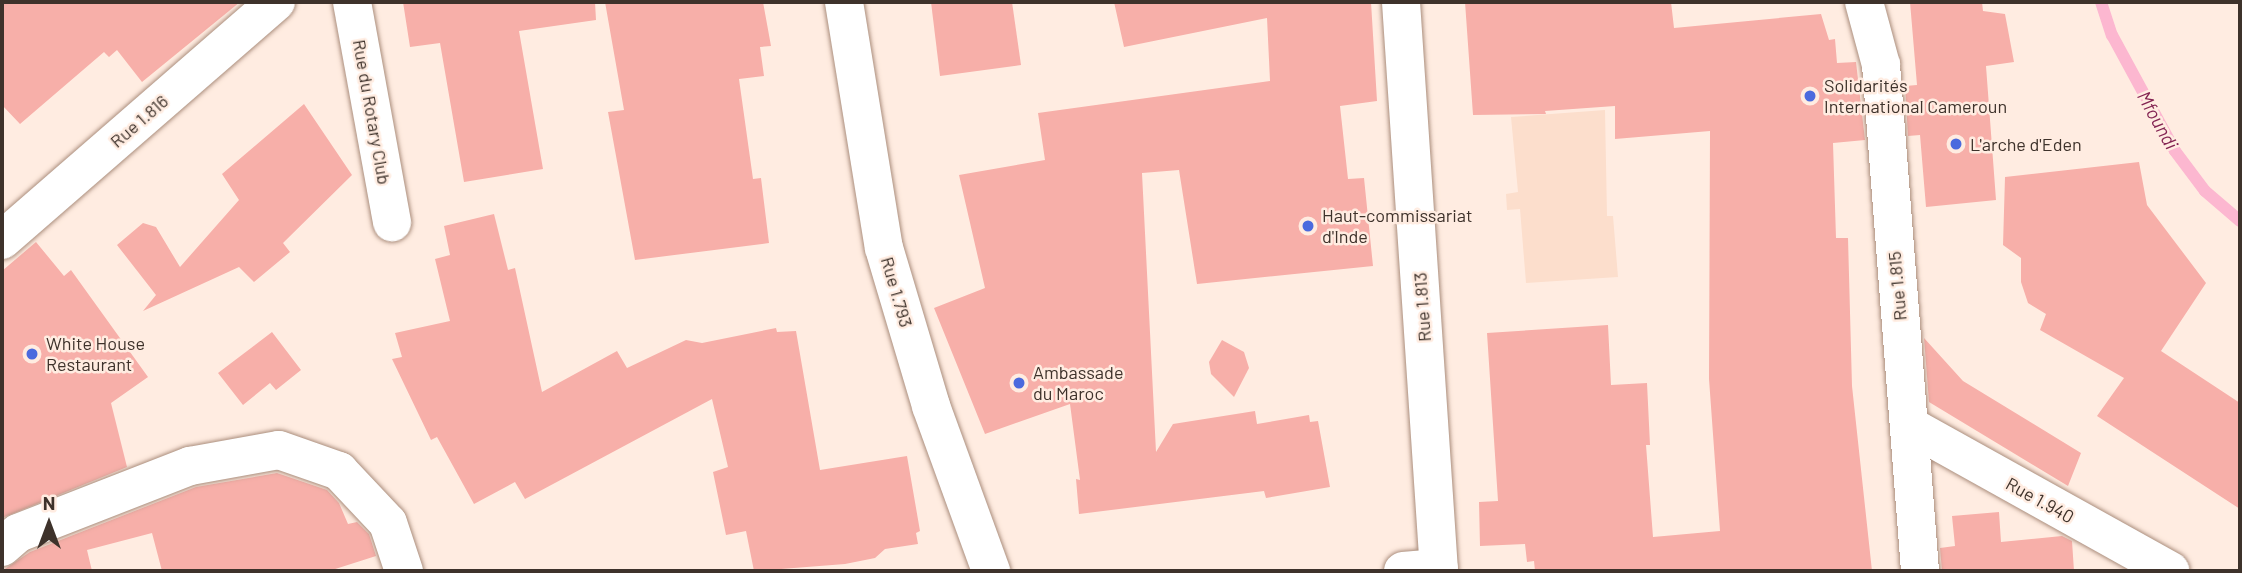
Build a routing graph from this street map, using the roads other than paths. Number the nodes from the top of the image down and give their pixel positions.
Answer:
1 (276, 2) edge
2 (352, 2) edge
3 (844, 2) edge
4 (1401, 2) edge
5 (1864, 2) edge
6 (392, 222) dead end
7 (2, 240) edge
8 (1910, 426) junction
9 (2, 547) edge
10 (1427, 570) edge
11 (404, 571) edge
12 (991, 571) edge
13 (1920, 571) edge
14 (2170, 571) edge

1 - 7 street, Rue 1.816
2 - 6 street, Rue du Rotary Club
3 - 12 street, Rue 1.793
4 - 10 street, Rue 1.813
5 - 8 street, Rue 1.815
8 - 13 street, Rue 1.815
8 - 14 street, Rue 1.940
9 - 11 street

